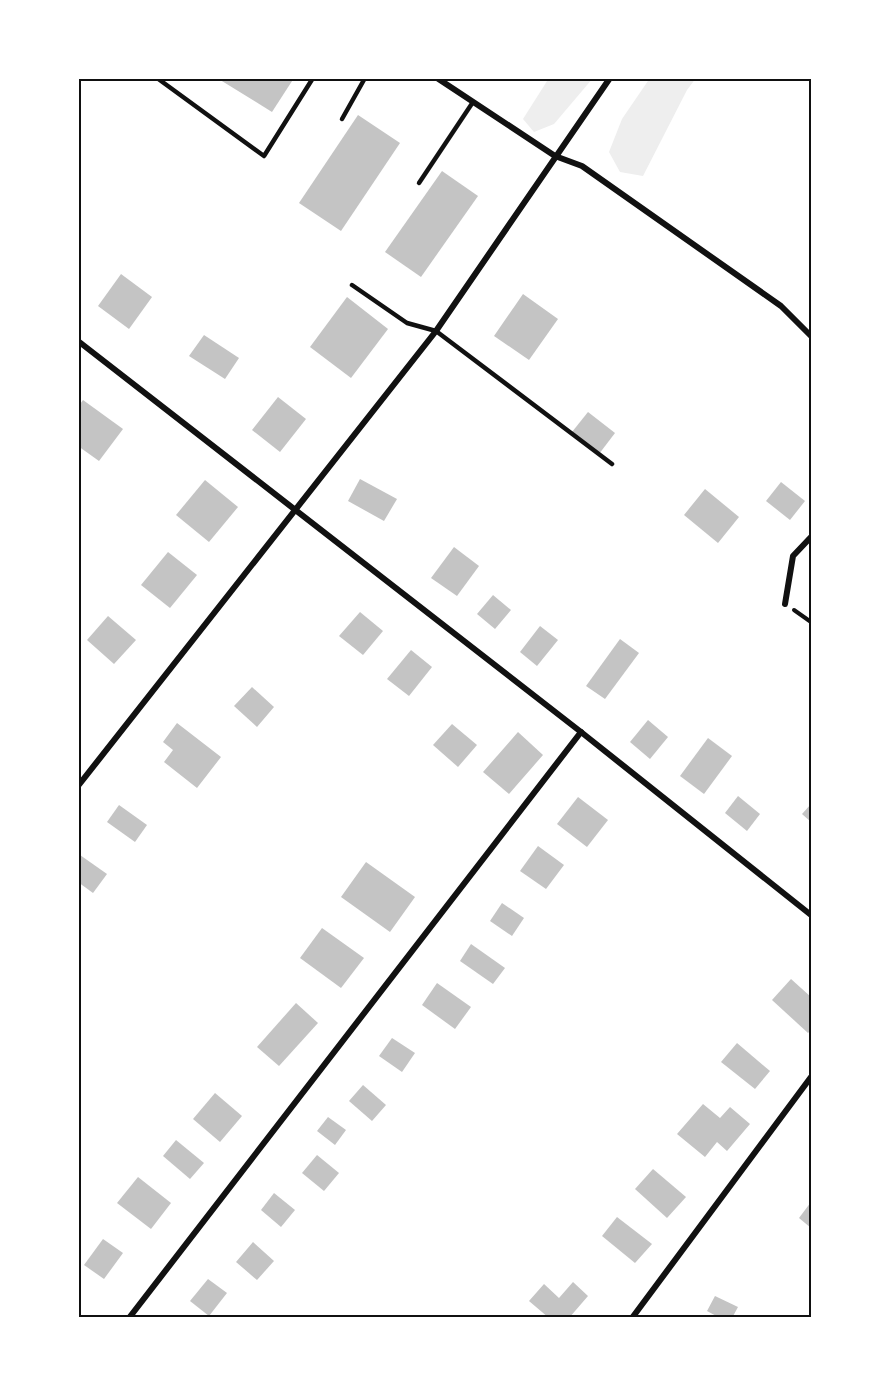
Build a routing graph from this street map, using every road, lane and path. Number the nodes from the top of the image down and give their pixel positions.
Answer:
1 (157, 78) edge
2 (313, 78) edge
3 (365, 78) edge
4 (437, 78) edge
5 (610, 78) edge
6 (472, 102) junction
7 (342, 119) dead end
8 (555, 156) junction
9 (419, 183) dead end
10 (352, 285) dead end
11 (436, 331) junction
12 (811, 336) edge
13 (78, 341) edge
14 (612, 464) dead end
15 (295, 511) junction
16 (811, 537) edge
17 (785, 604) dead end
18 (581, 732) junction
19 (78, 786) edge
20 (811, 915) edge
21 (811, 1077) edge
22 (129, 1318) edge
23 (632, 1318) edge

1 - 2 lane
3 - 7 lane
4 - 6 street
5 - 8 street
6 - 8 street
6 - 9 lane
8 - 11 street
8 - 12 street
10 - 11 lane
11 - 14 lane
11 - 15 street
13 - 15 street
15 - 18 street
15 - 19 street
16 - 17 street
18 - 20 street
18 - 22 street
21 - 23 street

